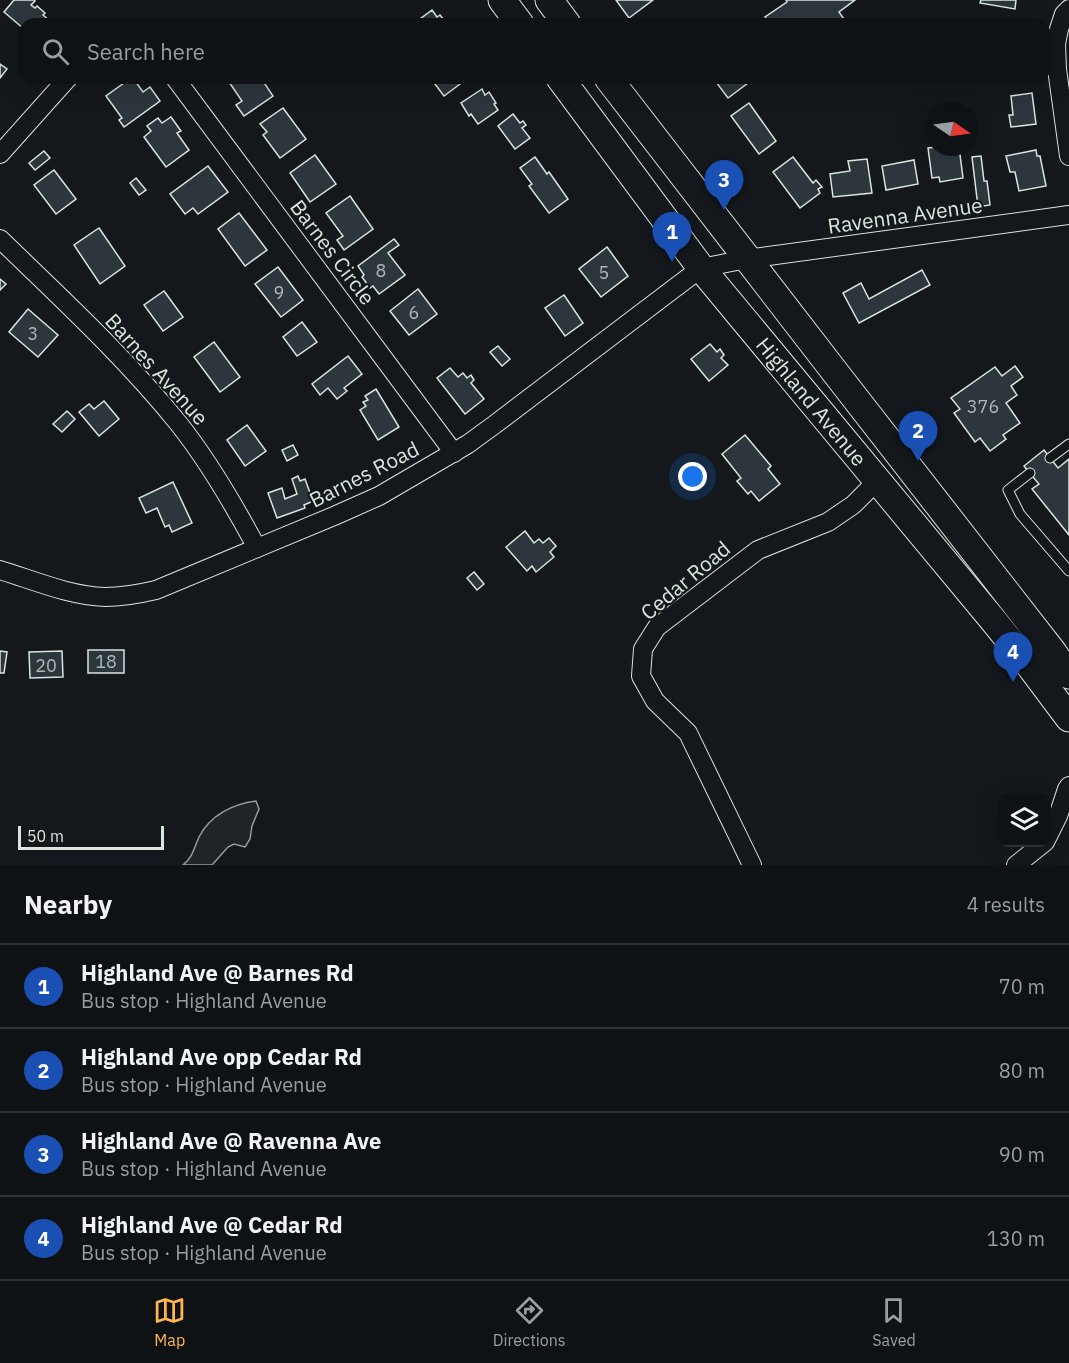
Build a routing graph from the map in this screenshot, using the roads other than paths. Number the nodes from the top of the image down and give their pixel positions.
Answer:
1 (502, 0) edge
2 (549, 0) edge
3 (1069, 9) edge
4 (516, 18) edge
5 (562, 18) edge
6 (63, 84) edge
7 (179, 84) edge
8 (564, 84) edge
9 (614, 84) edge
10 (0, 154) edge
11 (1069, 156) edge
12 (1069, 215) edge
13 (0, 239) edge
14 (747, 259) junction
15 (701, 268) junction
16 (1069, 444) edge
17 (454, 453) junction
18 (1050, 458) dead end
19 (1030, 473) dead end
20 (878, 480) junction
21 (257, 548) junction
22 (0, 570) edge
23 (1069, 571) edge
24 (1069, 675) edge
25 (1069, 718) edge
26 (1069, 786) edge
27 (1064, 814) edge
28 (1051, 834) edge
29 (1040, 847) edge
30 (752, 865) edge
31 (1016, 865) edge

1 - 4 main road
2 - 5 main road
3 - 11 street
6 - 10 street
7 - 17 street, Barnes Circle
8 - 15 main road, Highland Avenue
9 - 14 main road, Highland Avenue
12 - 14 street, Ravenna Avenue
13 - 21 street, Barnes Avenue
14 - 15 street, Ravenna Avenue
14 - 24 main road, Highland Avenue
15 - 17 street, Barnes Road
15 - 20 main road, Highland Avenue
16 - 18 lane
17 - 21 street, Barnes Road
19 - 23 lane
20 - 25 main road, Highland Avenue
20 - 30 street, Cedar Road
21 - 22 street, Barnes Road
26 - 27 street
27 - 28 street
29 - 31 street

